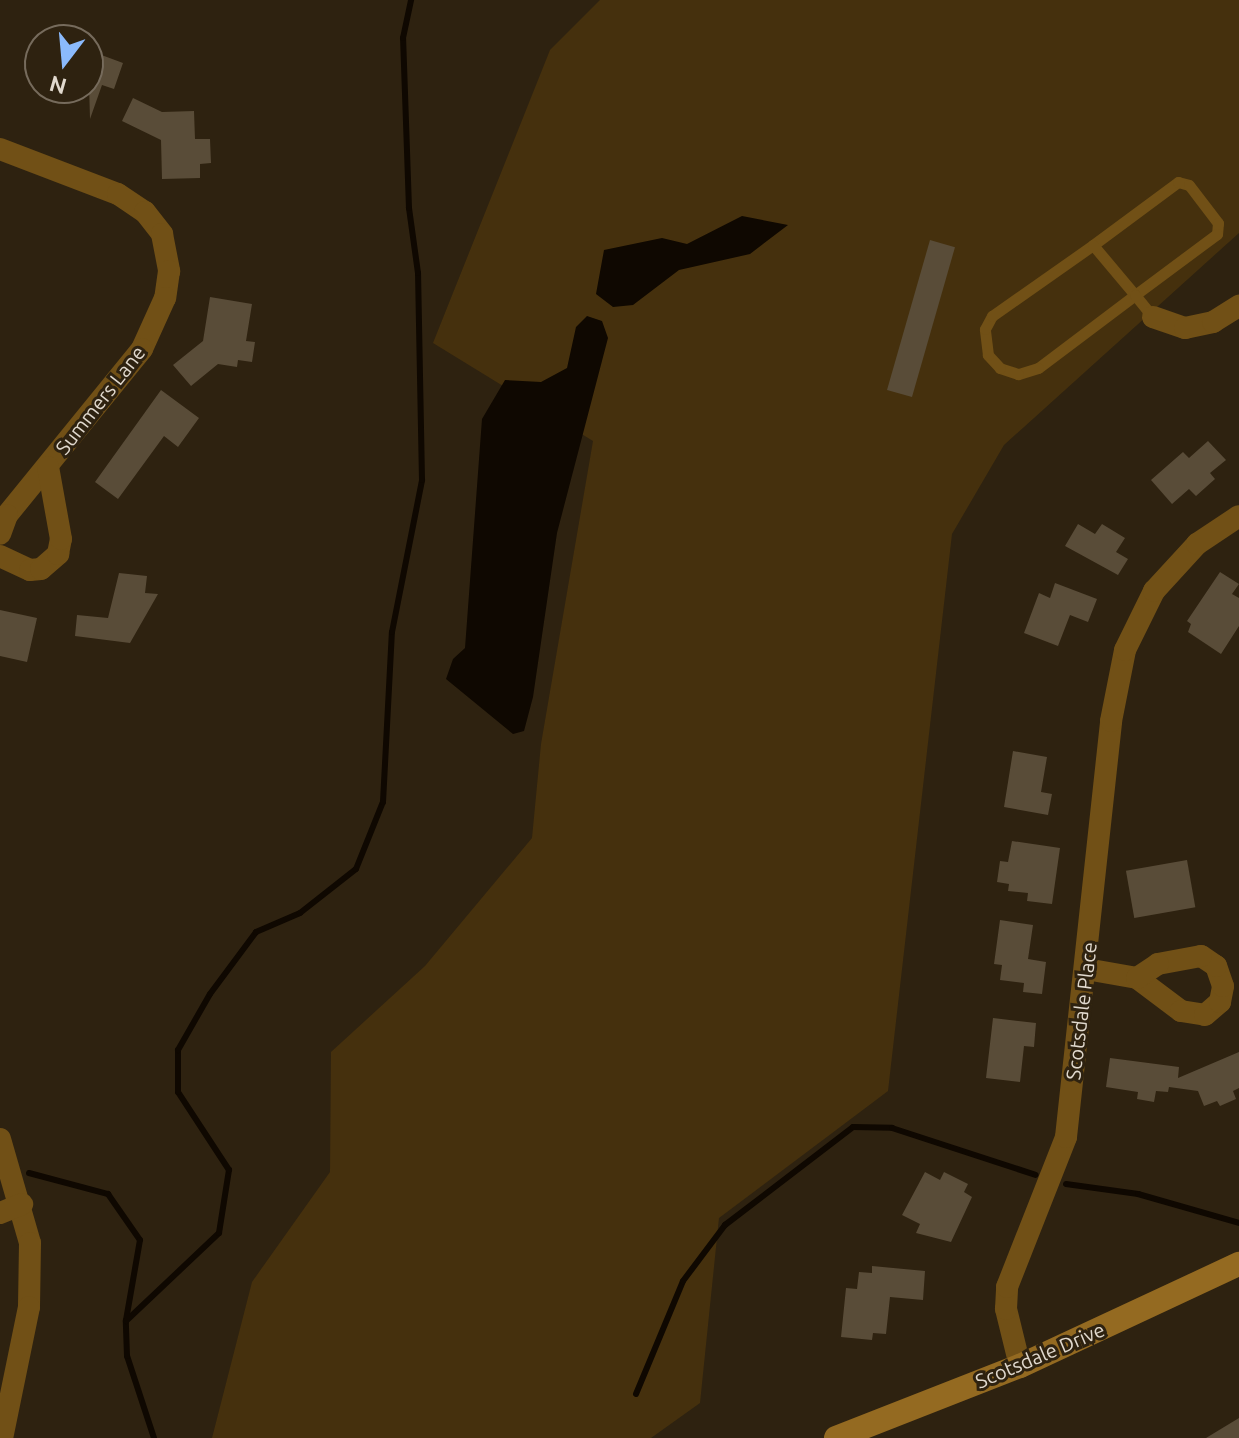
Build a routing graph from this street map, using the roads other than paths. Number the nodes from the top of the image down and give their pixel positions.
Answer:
1 (0, 149) edge
2 (1093, 245) junction
3 (1135, 295) junction
4 (1239, 306) edge
5 (1153, 317) joint
6 (48, 467) junction
7 (1239, 516) edge
8 (0, 534) edge
9 (0, 556) edge
10 (1086, 969) junction
11 (1137, 978) dead end
12 (0, 1139) edge
13 (22, 1204) junction
14 (0, 1213) edge
15 (1239, 1264) edge
16 (1020, 1366) junction
17 (2, 1438) edge
18 (836, 1438) edge

1 - 6 street, Summers Lane
2 - 3 lane
2 - 3 lane
2 - 3 lane
3 - 5 lane
4 - 5 street
6 - 8 street, Summers Lane
6 - 9 street, Summers Lane
7 - 10 street, Scotsdale Place
10 - 11 street
10 - 16 street, Scotsdale Place
12 - 13 street
13 - 14 street
13 - 17 street
15 - 16 street, Scotsdale Drive
16 - 18 street, Scotsdale Drive

